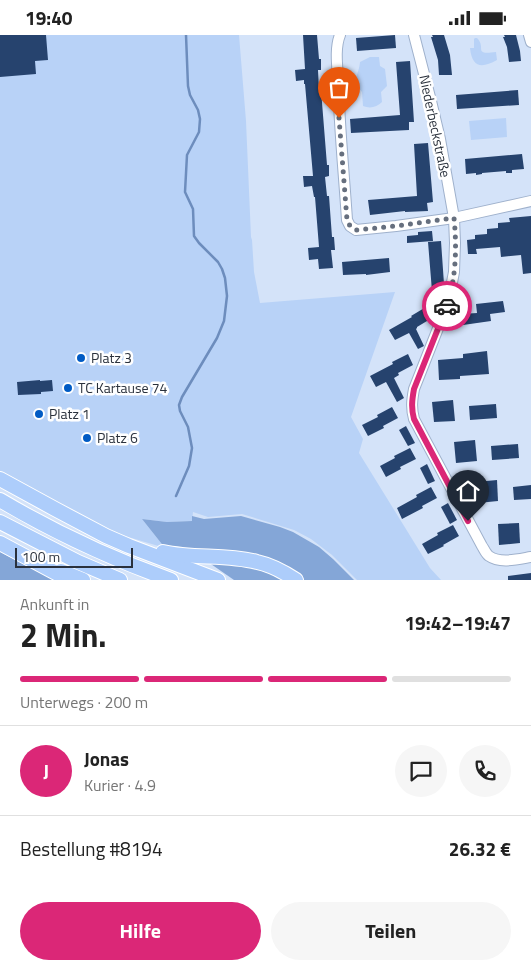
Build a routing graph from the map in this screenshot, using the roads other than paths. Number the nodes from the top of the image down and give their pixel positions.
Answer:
1 (340, 35) edge
2 (414, 35) edge
3 (529, 35) edge
4 (531, 42) edge
5 (531, 201) edge
6 (454, 218) junction
7 (0, 479) edge
8 (0, 500) edge
9 (0, 522) edge
10 (101, 533) junction
11 (0, 543) edge
12 (531, 557) edge
13 (37, 562) junction
14 (69, 580) edge
15 (83, 580) edge
16 (120, 580) edge
17 (171, 580) edge
18 (218, 580) edge
19 (296, 580) edge

1 - 6 street
2 - 6 street, Niederbeckstraße
3 - 4 street
5 - 6 street
6 - 12 street, Niederbeckstraße
7 - 10 highway
8 - 17 highway
9 - 16 highway
10 - 18 highway
10 - 19 highway
11 - 13 highway
13 - 14 highway
13 - 15 highway

